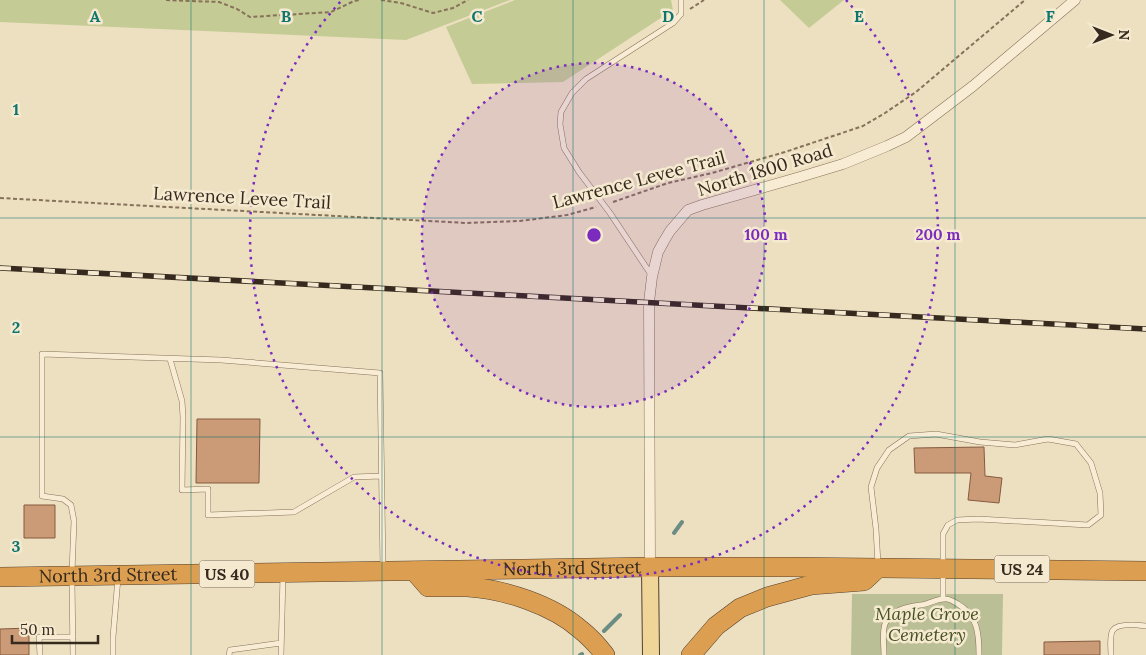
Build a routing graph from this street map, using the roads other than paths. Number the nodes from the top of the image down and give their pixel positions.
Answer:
1 (682, 0) edge
2 (1075, 0) edge
3 (652, 276) junction
4 (170, 359) junction
5 (381, 476) junction
6 (650, 567) junction
7 (878, 568) junction
8 (943, 568) junction
9 (383, 571) junction
10 (414, 571) junction
11 (1146, 571) edge
12 (284, 572) junction
13 (72, 576) junction
14 (119, 576) junction
15 (0, 577) edge
16 (943, 599) junction
17 (1146, 626) edge
18 (72, 637) junction
19 (281, 643) junction
20 (40, 655) edge
21 (73, 655) edge
22 (113, 655) edge
23 (229, 655) edge
24 (281, 655) edge
25 (605, 655) edge
26 (651, 655) edge
27 (691, 655) edge
28 (884, 655) edge
29 (979, 655) edge
30 (1111, 655) edge

1 - 3 lane
2 - 3 street, North 1800 Road
3 - 6 street, North 1800 Road
4 - 5 lane
4 - 5 lane
4 - 13 lane
5 - 9 lane
6 - 7 highway, North 3rd Street / US 24
6 - 10 highway, North 3rd Street / US 40
6 - 26 main road
7 - 8 highway, North 3rd Street / US 24
7 - 8 lane
7 - 27 highway
8 - 11 highway, North 3rd Street / US 24
8 - 16 lane
9 - 10 highway, North 3rd Street / US 40
9 - 12 highway, North 3rd Street / US 40
10 - 25 highway
12 - 14 highway, North 3rd Street / US 40
12 - 19 lane
13 - 14 highway, North 3rd Street / US 40
13 - 15 highway, North 3rd Street / US 40
13 - 18 lane
14 - 22 lane
16 - 28 lane
16 - 29 lane
17 - 30 lane
18 - 20 lane
18 - 21 lane
19 - 23 lane
19 - 24 lane

